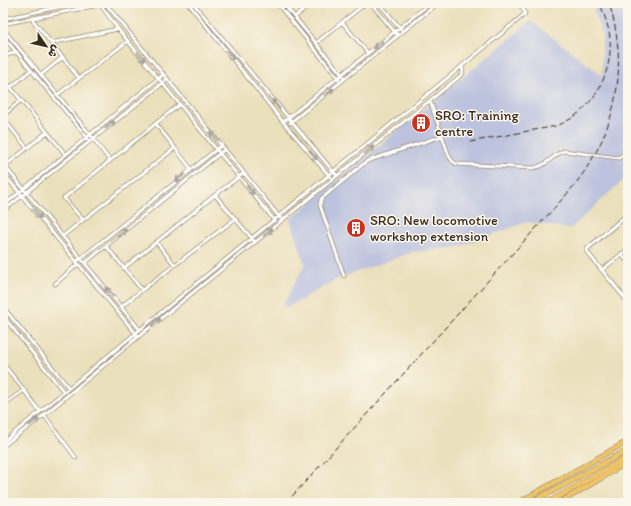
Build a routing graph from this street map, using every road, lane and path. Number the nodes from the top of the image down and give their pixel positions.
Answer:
1 (77, 3) edge
2 (96, 3) edge
3 (106, 3) edge
4 (188, 3) edge
5 (192, 3) edge
6 (277, 3) edge
7 (283, 3) edge
8 (312, 3) edge
9 (366, 3) edge
10 (371, 3) edge
11 (379, 3) edge
12 (430, 3) edge
13 (438, 3) edge
14 (517, 3) edge
15 (100, 4) junction
16 (375, 7) junction
17 (295, 17) junction
18 (3, 19) edge
19 (32, 19) junction
20 (342, 22) junction
21 (3, 24) edge
22 (399, 28) junction
23 (3, 29) edge
24 (118, 29) junction
25 (404, 31) junction
26 (394, 32) junction
27 (3, 36) edge
28 (398, 36) junction
29 (128, 41) junction
30 (51, 43) junction
31 (316, 43) junction
32 (16, 52) junction
33 (368, 53) junction
34 (3, 56) edge
35 (63, 57) junction
36 (462, 66) junction
37 (31, 70) junction
38 (164, 74) junction
39 (41, 75) junction
40 (342, 75) junction
41 (3, 78) edge
42 (79, 78) junction
43 (159, 78) junction
44 (338, 78) junction
45 (168, 79) junction
46 (345, 79) junction
47 (341, 82) junction
48 (162, 83) junction
49 (11, 87) junction
50 (57, 95) junction
51 (21, 100) junction
52 (430, 101) junction
53 (180, 104) junction
54 (3, 117) edge
55 (288, 118) junction
56 (284, 122) junction
57 (291, 122) junction
58 (156, 124) junction
59 (287, 126) junction
60 (47, 132) junction
61 (90, 135) junction
62 (442, 136) junction
63 (86, 138) junction
64 (93, 138) junction
65 (90, 141) junction
66 (222, 145) junction
67 (27, 148) junction
68 (175, 148) junction
69 (216, 149) junction
70 (225, 149) junction
71 (628, 151) edge
72 (220, 153) junction
73 (66, 155) junction
74 (110, 161) junction
75 (4, 165) edge
76 (191, 169) junction
77 (333, 171) junction
78 (3, 173) edge
79 (244, 173) junction
80 (329, 175) junction
81 (239, 176) junction
82 (337, 176) junction
83 (333, 180) junction
84 (25, 191) junction
85 (21, 194) junction
86 (215, 195) junction
87 (3, 206) edge
88 (3, 211) edge
89 (628, 214) edge
90 (278, 216) junction
91 (235, 219) junction
92 (83, 220) junction
93 (274, 220) junction
94 (282, 221) junction
95 (278, 224) junction
96 (63, 236) junction
97 (251, 238) junction
98 (156, 242) junction
99 (255, 242) junction
100 (106, 246) junction
101 (628, 249) edge
102 (622, 254) junction
103 (81, 258) junction
104 (628, 262) edge
105 (85, 263) junction
106 (78, 264) junction
107 (175, 265) junction
108 (124, 268) junction
109 (602, 270) junction
110 (344, 276) dead end
111 (55, 284) dead end
112 (142, 290) junction
113 (628, 302) edge
114 (3, 307) edge
115 (121, 307) junction
116 (3, 316) edge
117 (141, 331) junction
118 (137, 335) junction
119 (3, 364) edge
120 (69, 388) junction
121 (24, 390) junction
122 (64, 392) junction
123 (3, 405) edge
124 (40, 412) junction
125 (44, 415) junction
126 (628, 441) edge
127 (3, 442) edge
128 (3, 446) edge
129 (628, 450) edge
130 (628, 457) edge
131 (76, 458) dead end
132 (628, 462) edge
133 (518, 503) edge
134 (530, 503) edge
135 (547, 503) edge
136 (559, 503) edge

1 - 18 street
2 - 15 street
3 - 15 street
3 - 38 street
4 -> 56 street
55 -> 5 street
6 - 44 street
7 - 17 street
8 - 17 street
9 - 20 street
10 - 16 street
11 - 16 street
11 - 22 street
12 - 22 street
13 - 25 street
14 - 36 street
15 - 19 street
15 - 24 street
16 - 26 street
17 - 31 street
19 - 21 street
19 - 30 street
20 - 31 street
20 - 33 street
22 - 25 street
22 - 26 street
23 - 39 street
24 - 29 street
24 - 30 street
25 - 28 street
26 - 28 street
26 -> 33 street
27 - 32 street
28 - 46 street
29 - 42 street
29 -> 43 street
30 - 35 street
31 - 40 street
32 - 34 street
32 - 37 street
33 - 40 street
35 - 39 street
35 - 42 street
36 - 52 street
36 - 77 street
37 - 49 street
37 - 63 street
38 - 43 street
38 - 45 street
39 - 50 street
40 - 44 street
40 - 46 street
41 - 49 street
42 - 50 street
43 - 48 street
43 - 61 street
44 - 47 street
44 - 55 street
45 - 48 street
66 -> 45 street
46 - 47 street
57 -> 47 street
48 - 53 street
64 -> 48 street
49 - 51 street
50 - 61 street
51 - 54 street
51 - 60 street
52 - 62 street
82 -> 52 street
53 - 58 street
53 - 69 street
54 - 67 street
55 - 56 street
55 - 57 street
56 - 59 street
57 - 59 street
57 - 77 street
58 - 68 street
58 - 74 street
59 -> 80 street
60 - 67 street
60 - 73 street
61 - 63 street
61 - 64 street
62 - 71 street
62 - 110 street
63 - 65 street
63 - 73 street
64 - 65 street
64 - 74 street
65 - 84 street
66 - 69 street
66 - 70 street
67 - 75 street
68 - 76 street
68 - 92 street
69 - 72 street
69 - 76 street
70 - 72 street
70 - 79 street
72 - 81 street
100 -> 72 street
73 - 84 street
74 - 92 street
75 - 84 street
76 -> 103 street
77 - 80 street
77 - 82 street
78 - 85 street
79 - 81 street
79 - 90 street
80 - 83 street
80 - 90 street
81 - 86 street
81 -> 93 street
82 - 83 street
83 - 94 street
84 - 85 street
84 - 96 street
85 - 87 street
85 - 88 street
85 -> 106 street
86 - 91 street
86 - 98 street
89 - 109 street
90 - 93 street
90 - 94 street
91 - 97 street
91 - 107 street
92 - 96 street
93 - 95 street
93 - 97 street
94 - 95 street
99 -> 95 street
96 - 103 street
97 - 99 street
97 - 117 street
98 - 107 street
98 - 108 street
117 -> 99 street
100 - 105 street
100 - 108 street
101 - 102 street
102 - 104 street
102 - 109 street
103 - 105 street
103 - 106 street
105 - 106 street
115 -> 105 street
106 - 111 street
106 - 118 street
107 - 112 street
108 - 112 street
109 - 113 street
112 - 115 street
114 - 120 street
115 - 117 street
116 - 122 street
117 - 118 street
118 - 120 street
118 - 125 street
119 - 121 street
120 - 122 street
121 - 123 street
121 - 124 street
122 - 124 street
124 - 127 street
128 -> 125 street
125 - 131 street
126 - 133 main road
129 - 134 highway
130 - 135 highway
132 - 136 main road

